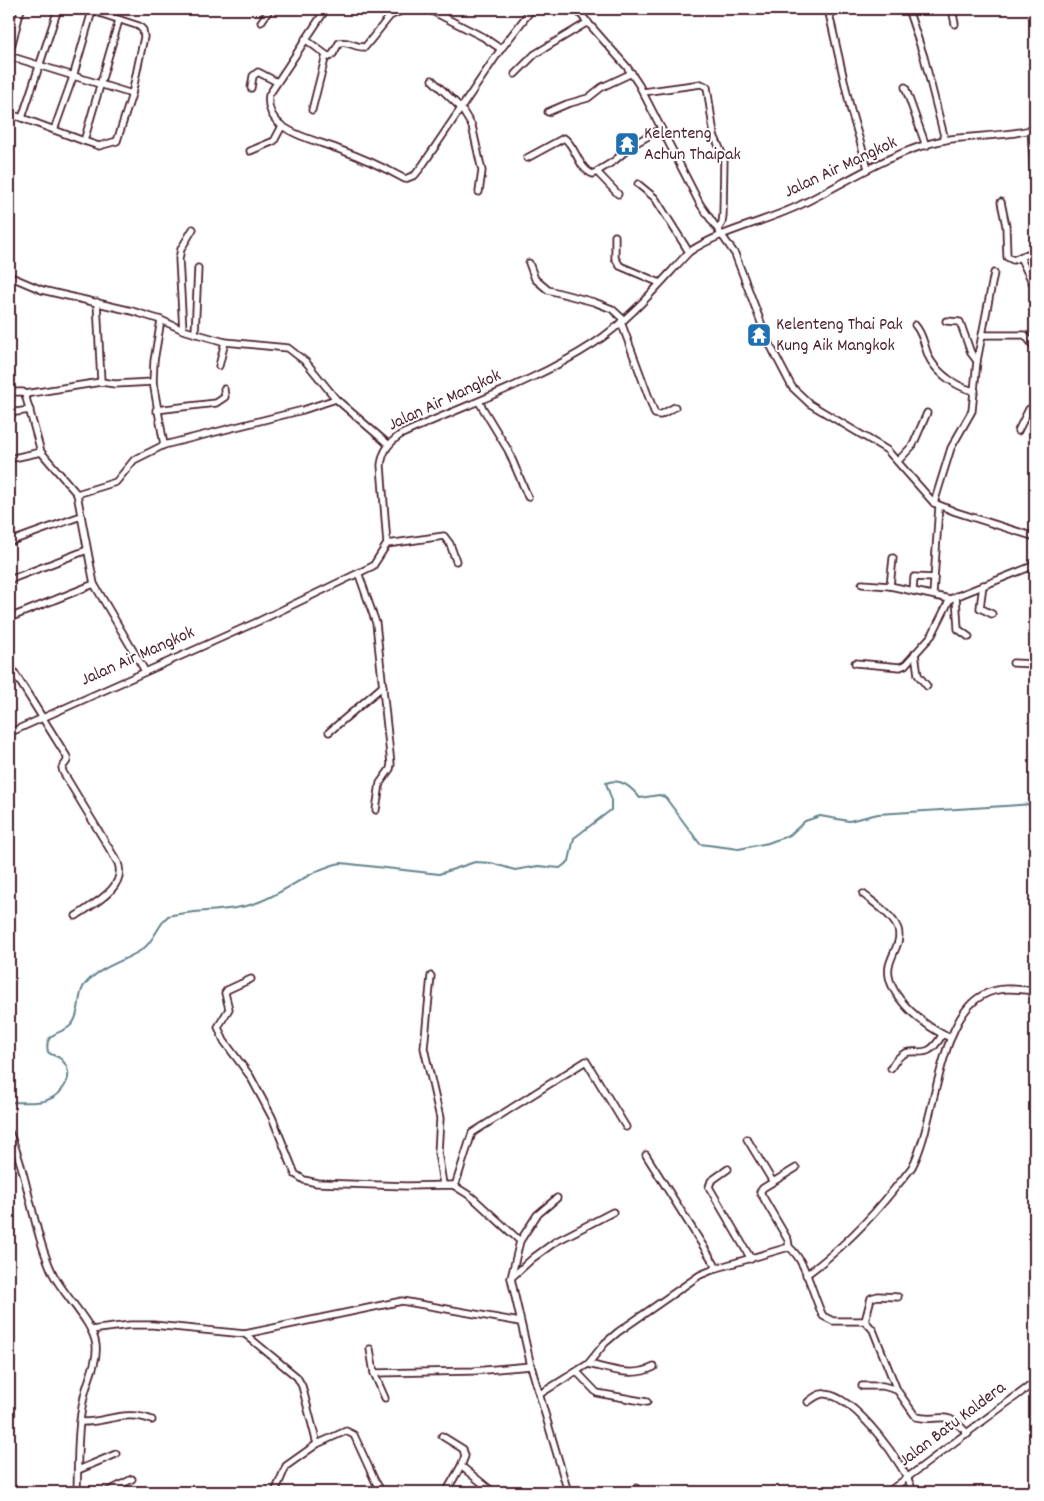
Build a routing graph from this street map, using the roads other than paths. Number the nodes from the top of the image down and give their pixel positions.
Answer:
1 (21, 9) edge
2 (58, 9) edge
3 (270, 9) edge
4 (326, 9) edge
5 (406, 9) edge
6 (428, 9) edge
7 (532, 9) edge
8 (578, 9) edge
9 (828, 9) edge
10 (908, 9) edge
11 (952, 9) edge
12 (89, 10) edge
13 (119, 20) junction
14 (262, 22) dead end
15 (588, 22) junction
16 (955, 24) dead end
17 (305, 39) junction
18 (501, 49) junction
19 (9, 55) edge
20 (326, 55) junction
21 (41, 66) junction
22 (515, 74) dead end
23 (632, 74) junction
24 (73, 77) junction
25 (432, 80) dead end
26 (277, 82) junction
27 (100, 85) junction
28 (905, 87) dead end
29 (251, 88) dead end
30 (642, 92) junction
31 (132, 94) junction
32 (461, 108) junction
33 (312, 110) dead end
34 (548, 112) dead end
35 (9, 114) edge
36 (22, 118) junction
37 (282, 126) junction
38 (662, 129) junction
39 (54, 130) junction
40 (1033, 130) edge
41 (944, 140) junction
42 (84, 141) junction
43 (926, 146) junction
44 (250, 151) dead end
45 (527, 158) dead end
46 (868, 168) junction
47 (597, 172) junction
48 (638, 184) dead end
49 (1035, 191) edge
50 (479, 192) dead end
51 (618, 194) dead end
52 (1001, 202) dead end
53 (193, 229) dead end
54 (720, 231) junction
55 (615, 236) dead end
56 (1035, 251) edge
57 (689, 252) junction
58 (1020, 257) junction
59 (528, 263) dead end
60 (198, 268) dead end
61 (994, 274) dead end
62 (9, 276) edge
63 (660, 283) junction
64 (1035, 288) edge
65 (97, 302) junction
66 (161, 320) junction
67 (623, 321) junction
68 (946, 321) dead end
69 (915, 325) dead end
70 (183, 330) junction
71 (195, 334) junction
72 (983, 335) junction
73 (225, 342) junction
74 (1035, 348) edge
75 (977, 361) junction
76 (219, 366) dead end
77 (101, 382) junction
78 (153, 382) junction
79 (224, 389) dead end
80 (975, 391) junction
81 (9, 392) edge
82 (25, 394) junction
83 (336, 399) junction
84 (479, 402) junction
85 (675, 407) dead end
86 (30, 410) junction
87 (156, 410) junction
88 (1035, 410) edge
89 (9, 413) edge
90 (927, 413) dead end
91 (1018, 431) dead end
92 (388, 444) junction
93 (164, 445) junction
94 (42, 452) junction
95 (9, 459) edge
96 (898, 460) junction
97 (77, 494) junction
98 (528, 497) dead end
99 (937, 504) junction
100 (81, 516) junction
101 (1035, 537) edge
102 (9, 542) edge
103 (387, 544) junction
104 (87, 550) junction
105 (893, 558) dead end
106 (456, 561) dead end
107 (1035, 565) edge
108 (358, 575) junction
109 (934, 578) junction
110 (9, 580) edge
111 (94, 584) junction
112 (862, 584) dead end
113 (983, 585) junction
114 (890, 586) junction
115 (913, 591) junction
116 (933, 596) junction
117 (953, 598) junction
118 (992, 614) dead end
119 (9, 618) edge
120 (969, 636) dead end
121 (916, 653) junction
122 (855, 663) dead end
123 (9, 664) edge
124 (1013, 664) dead end
125 (1035, 664) edge
126 (145, 671) junction
127 (383, 686) junction
128 (927, 686) dead end
129 (42, 717) junction
130 (329, 732) dead end
131 (9, 733) edge
132 (376, 810) dead end
133 (863, 894) dead end
134 (76, 916) dead end
135 (431, 976) dead end
136 (251, 979) dead end
137 (1035, 991) edge
138 (942, 1035) junction
139 (951, 1038) junction
140 (891, 1068) dead end
141 (626, 1127) dead end
142 (9, 1132) edge
143 (747, 1139) dead end
144 (646, 1155) dead end
145 (796, 1168) dead end
146 (728, 1169) dead end
147 (773, 1182) junction
148 (443, 1184) junction
149 (455, 1186) junction
150 (557, 1198) dead end
151 (613, 1212) dead end
152 (520, 1241) junction
153 (789, 1247) junction
154 (751, 1259) junction
155 (717, 1268) junction
156 (806, 1275) junction
157 (511, 1278) junction
158 (898, 1297) dead end
159 (865, 1321) junction
160 (520, 1322) junction
161 (91, 1330) junction
162 (244, 1334) junction
163 (370, 1349) dead end
164 (588, 1364) junction
165 (531, 1366) junction
166 (654, 1367) dead end
167 (577, 1372) junction
168 (374, 1373) junction
169 (1035, 1382) edge
170 (862, 1386) dead end
171 (897, 1390) junction
172 (540, 1394) junction
173 (385, 1398) dead end
174 (646, 1402) dead end
175 (808, 1402) dead end
176 (152, 1420) dead end
177 (80, 1422) junction
178 (968, 1434) junction
179 (442, 1436) dead end
180 (317, 1444) junction
181 (116, 1454) dead end
182 (461, 1466) junction
183 (78, 1470) junction
184 (908, 1477) junction
185 (132, 1479) dead end
186 (77, 1492) edge
187 (107, 1492) edge
188 (276, 1492) edge
189 (382, 1492) edge
190 (446, 1492) edge
191 (492, 1492) edge
192 (568, 1492) edge
193 (888, 1492) edge
194 (913, 1492) edge

1 - 19 street
2 - 21 street
3 - 14 street
4 - 17 street
5 - 20 street
6 - 18 street
7 - 18 street
8 - 15 street
9 - 46 street
10 - 41 street
11 - 16 street
12 - 13 street
12 - 24 street
13 - 27 street
13 - 31 street
15 - 22 street
15 - 23 street
17 - 20 street
17 - 26 street
18 - 32 street
19 - 21 street
20 - 33 street
21 - 24 street
21 - 36 street
23 - 30 street
23 - 34 street
24 - 27 street
24 - 39 street
25 - 32 street
26 - 29 street
26 - 37 street
27 - 31 street
27 - 42 street
28 - 43 street
30 - 38 street
30 - 54 street
31 - 42 street
32 - 37 street
32 - 50 street
35 - 36 street
36 - 39 street
37 - 44 street
38 - 47 street
38 - 54 street
39 - 42 street
40 - 41 street, Jalan Air Mangkok
40 - 49 street
41 - 43 street, Jalan Air Mangkok
43 - 46 street, Jalan Air Mangkok
45 - 47 street
46 - 54 street, Jalan Air Mangkok
47 - 51 street
48 - 57 street
52 - 58 street
53 - 70 street
54 - 57 street, Jalan Air Mangkok
54 - 96 street
55 - 63 street
56 - 58 street
57 - 63 street, Jalan Air Mangkok
58 - 64 street
59 - 67 street
60 - 71 street
61 - 72 street
62 - 65 street
63 - 67 street, Jalan Air Mangkok
65 - 66 street
65 - 77 street
66 - 70 street
66 - 78 street
67 - 84 street, Jalan Air Mangkok
67 - 85 street
68 - 75 street
69 - 80 street
70 - 71 street
71 - 73 street
72 - 74 street
72 - 75 street
73 - 76 street
73 - 83 street
75 - 80 street
77 - 78 street
77 - 82 street
78 - 87 street
79 - 87 street
80 - 99 street
81 - 82 street
82 - 86 street
83 - 92 street
83 - 93 street
84 - 92 street, Jalan Air Mangkok
84 - 98 street
86 - 89 street
86 - 94 street
87 - 93 street
88 - 91 street
90 - 96 street
92 - 103 street, Jalan Air Mangkok
93 - 97 street
94 - 95 street
94 - 97 street
96 - 99 street
97 - 100 street
99 - 101 street
99 - 109 street
100 - 102 street
100 - 104 street
103 - 106 street
103 - 108 street, Jalan Air Mangkok
104 - 110 street
104 - 111 street
105 - 114 street
107 - 113 street
108 - 126 street, Jalan Air Mangkok
108 - 127 street
109 - 115 street
109 - 116 street
111 - 119 street
111 - 126 street
112 - 114 street
113 - 117 street
113 - 118 street
114 - 115 street
115 - 116 street
116 - 117 street
117 - 120 street
117 - 121 street
121 - 122 street
121 - 128 street
123 - 129 street
124 - 125 street
126 - 129 street, Jalan Air Mangkok
127 - 130 street
127 - 132 street
129 - 131 street, Jalan Air Mangkok
129 - 134 street
133 - 138 street
135 - 148 street
136 - 148 street
137 - 139 street
138 - 139 street
138 - 140 street
139 - 156 street
141 - 149 street
142 - 161 street
143 - 147 street
144 - 155 street
145 - 147 street
146 - 154 street
147 - 153 street
148 - 149 street
149 - 152 street
150 - 152 street
151 - 157 street
152 - 157 street
153 - 154 street
153 - 156 street
154 - 155 street
155 - 164 street
156 - 159 street
157 - 160 street
158 - 159 street
159 - 171 street
160 - 162 street
160 - 165 street
161 - 162 street
161 - 177 street
162 - 180 street
163 - 168 street
164 - 166 street
164 - 167 street
165 - 168 street
165 - 172 street
167 - 172 street
167 - 174 street
168 - 173 street
169 - 178 street, Jalan Batu Kaldera
170 - 171 street
171 - 178 street
172 - 192 street
175 - 184 street
176 - 177 street
177 - 183 street
178 - 184 street, Jalan Batu Kaldera
179 - 182 street
180 - 188 street
180 - 189 street
181 - 183 street
182 - 190 street
182 - 191 street
183 - 186 street
184 - 193 street, Jalan Batu Kaldera
184 - 194 street
185 - 187 street

